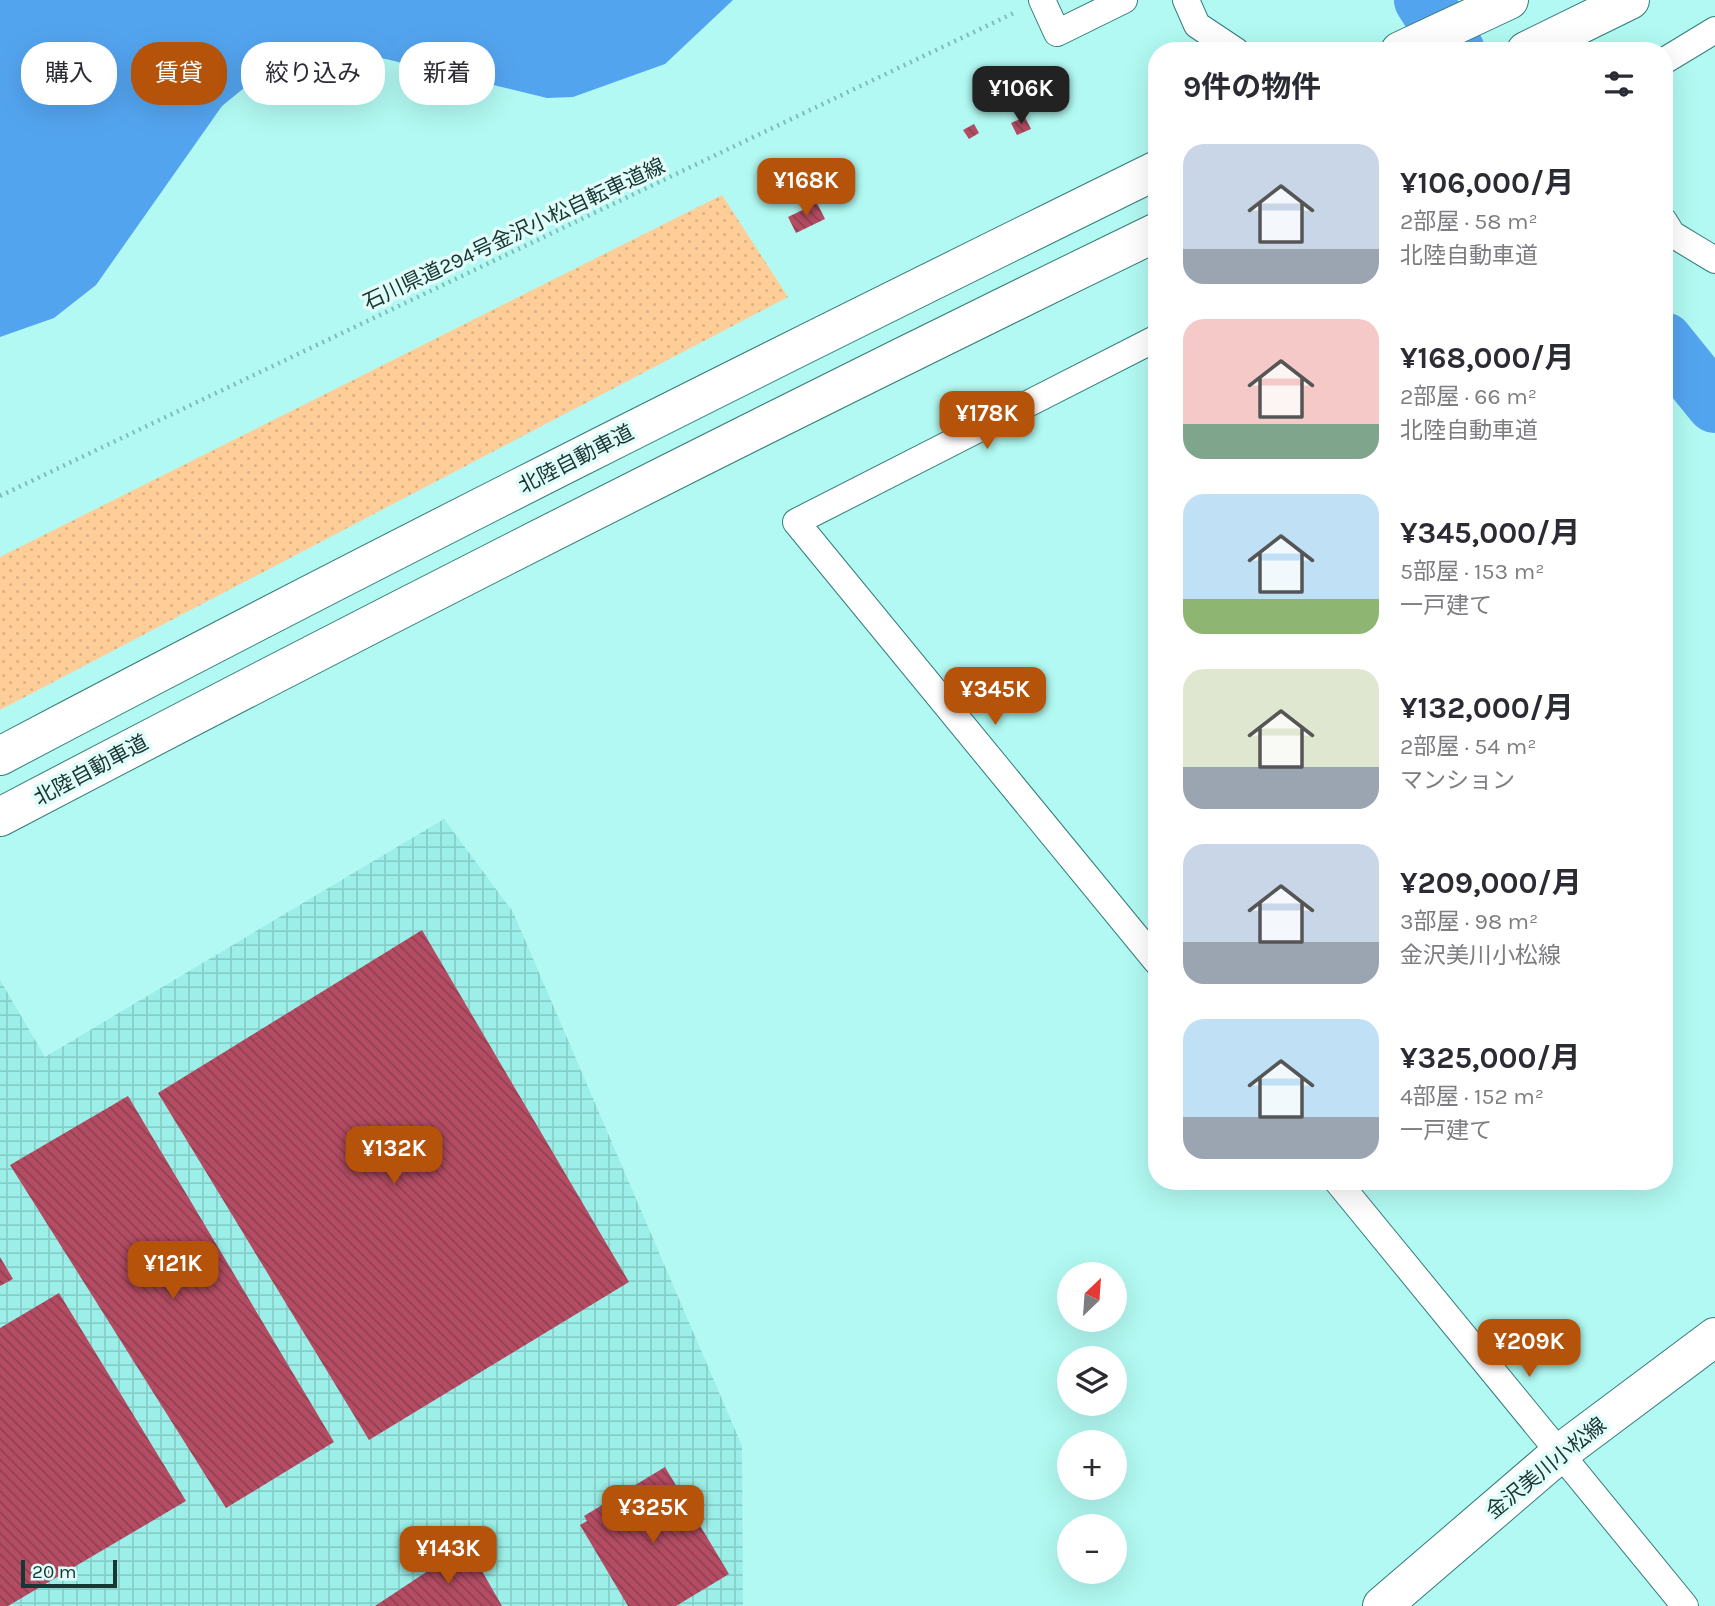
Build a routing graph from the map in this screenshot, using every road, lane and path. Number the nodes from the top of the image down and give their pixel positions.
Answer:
1 (1042, 0) edge
2 (1125, 0) edge
3 (1186, 0) edge
4 (1509, 0) edge
5 (1630, 0) edge
6 (1017, 12) dead end
7 (1715, 30) edge
8 (1222, 42) edge
9 (1419, 42) edge
10 (1543, 42) edge
11 (1673, 56) edge
12 (1148, 174) edge
13 (1673, 235) edge
14 (1148, 236) edge
15 (1715, 260) edge
16 (1148, 343) edge
17 (0, 496) edge
18 (0, 756) edge
19 (0, 817) edge
20 (1148, 951) edge
21 (1344, 1190) edge
22 (1715, 1337) edge
23 (1560, 1453) junction
24 (1382, 1606) edge
25 (1685, 1606) edge

1 - 2 street
3 - 8 street
4 - 9 main road
5 - 10 main road
6 - 17 path, 石川県道294号金沢小松自転車道線
7 - 11 street
12 - 18 main road, 北陸自動車道
13 - 15 street
14 - 19 main road, 北陸自動車道
16 - 20 street
21 - 23 street
22 - 23 main road, 金沢美川小松線
23 - 24 main road, 金沢美川小松線
23 - 25 street

